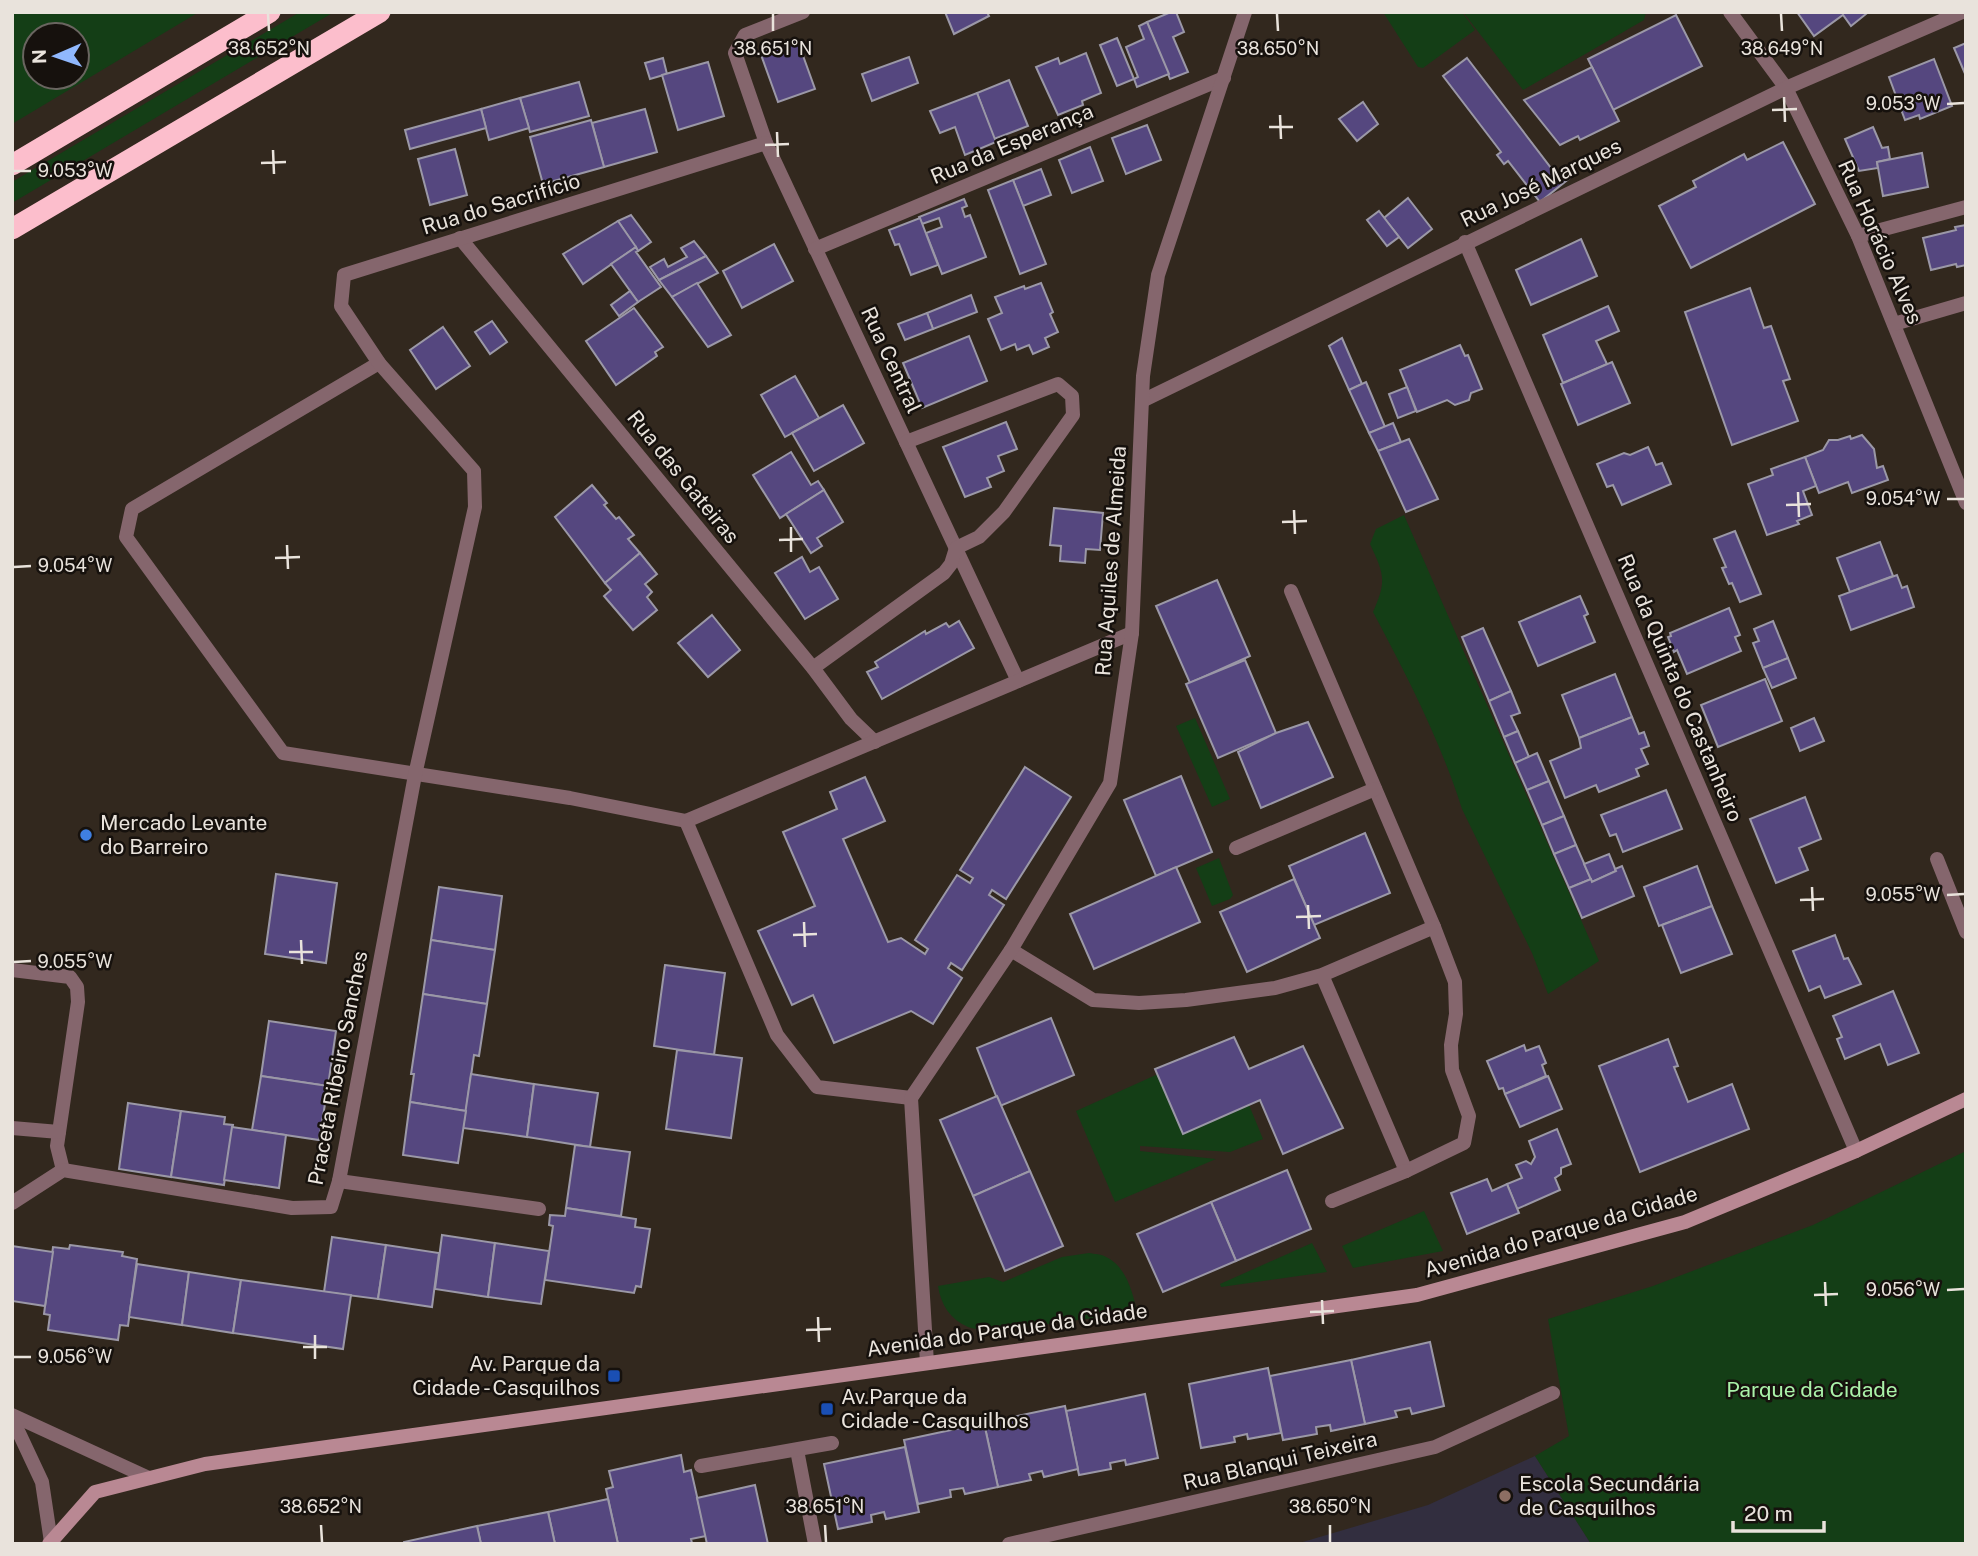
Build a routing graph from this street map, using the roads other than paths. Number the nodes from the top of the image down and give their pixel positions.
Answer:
1 (270, 12) edge
2 (380, 12) edge
3 (803, 12) edge
4 (1245, 12) edge
5 (1730, 12) edge
6 (1962, 12) edge
7 (1224, 78) junction
8 (1786, 88) junction
9 (766, 143) junction
10 (12, 165) edge
11 (1966, 207) edge
12 (12, 229) edge
13 (1857, 236) junction
14 (460, 238) junction
15 (1465, 242) junction
16 (815, 249) junction
17 (1966, 303) edge
18 (1894, 324) junction
19 (379, 363) junction
20 (1142, 401) junction
21 (906, 442) junction
22 (1966, 503) edge
23 (956, 548) junction
24 (1291, 591) dead end
25 (1132, 633) junction
26 (813, 668) junction
27 (1018, 681) junction
28 (875, 742) junction
29 (415, 775) junction
30 (1375, 789) junction
31 (686, 821) junction
32 (1237, 848) dead end
33 (1937, 859) dead end
34 (1434, 927) junction
35 (1966, 932) edge
36 (1011, 950) junction
37 (12, 970) edge
38 (1322, 975) junction
39 (911, 1098) junction
40 (1966, 1099) edge
41 (12, 1128) edge
42 (59, 1132) junction
43 (1856, 1151) junction
44 (63, 1170) junction
45 (1406, 1171) junction
46 (340, 1181) junction
47 (1332, 1201) dead end
48 (12, 1203) edge
49 (539, 1209) dead end
50 (927, 1363) junction
51 (1553, 1394) dead end
52 (12, 1416) edge
53 (832, 1443) dead end
54 (797, 1450) junction
55 (701, 1465) dead end
56 (149, 1478) junction
57 (50, 1543) edge
58 (815, 1544) edge
59 (1009, 1544) edge

1 - 10 highway
2 - 12 highway
3 - 9 street, Rua Central
4 - 7 street, Rua Aquiles de Almeida
5 - 8 street, Rua Horácio Alves
6 - 8 street, Rua José Marques
7 - 16 street, Rua da Esperança
7 - 20 street, Rua Aquiles de Almeida
8 - 13 street, Rua Horácio Alves
8 - 15 street, Rua José Marques
9 - 14 street, Rua do Sacrifício
9 - 16 street, Rua Central
11 - 13 street
13 - 18 street, Rua Horácio Alves
14 - 19 street, Rua do Sacrifício
14 - 26 street, Rua das Gateiras
15 - 20 street, Rua José Marques
15 - 43 street, Rua da Quinta do Castanheiro
16 - 21 street, Rua Central
17 - 18 street
18 - 22 street, Rua Horácio Alves
19 - 29 street, Praceta Ribeiro Sanches
19 - 29 street
20 - 25 street, Rua Aquiles de Almeida
21 - 23 street, Rua Central
21 - 23 street
23 - 26 street
23 - 27 street, Rua Central
24 - 30 street
25 - 27 street
25 - 36 street, Rua Aquiles de Almeida
26 - 28 street, Rua das Gateiras
27 - 28 street
28 - 31 street
29 - 31 street
29 - 46 street, Praceta Ribeiro Sanches
30 - 32 street
30 - 34 street
31 - 39 street
33 - 35 street
34 - 38 street
34 - 45 street
36 - 38 street
36 - 39 street, Rua Aquiles de Almeida
37 - 42 street
38 - 45 street
39 - 50 street
40 - 43 street, Avenida do Parque da Cidade
41 - 42 street
42 - 44 street
43 - 50 street, Avenida do Parque da Cidade
44 - 46 street, Praceta Ribeiro Sanches
44 - 48 street
45 - 47 street
46 - 49 street
50 - 56 street, Avenida do Parque da Cidade
51 - 59 street, Rua Blanqui Teixeira
52 - 56 street
52 - 57 street
53 - 54 street
54 - 55 street
54 - 58 street
56 - 57 street, Avenida do Parque da Cidade

